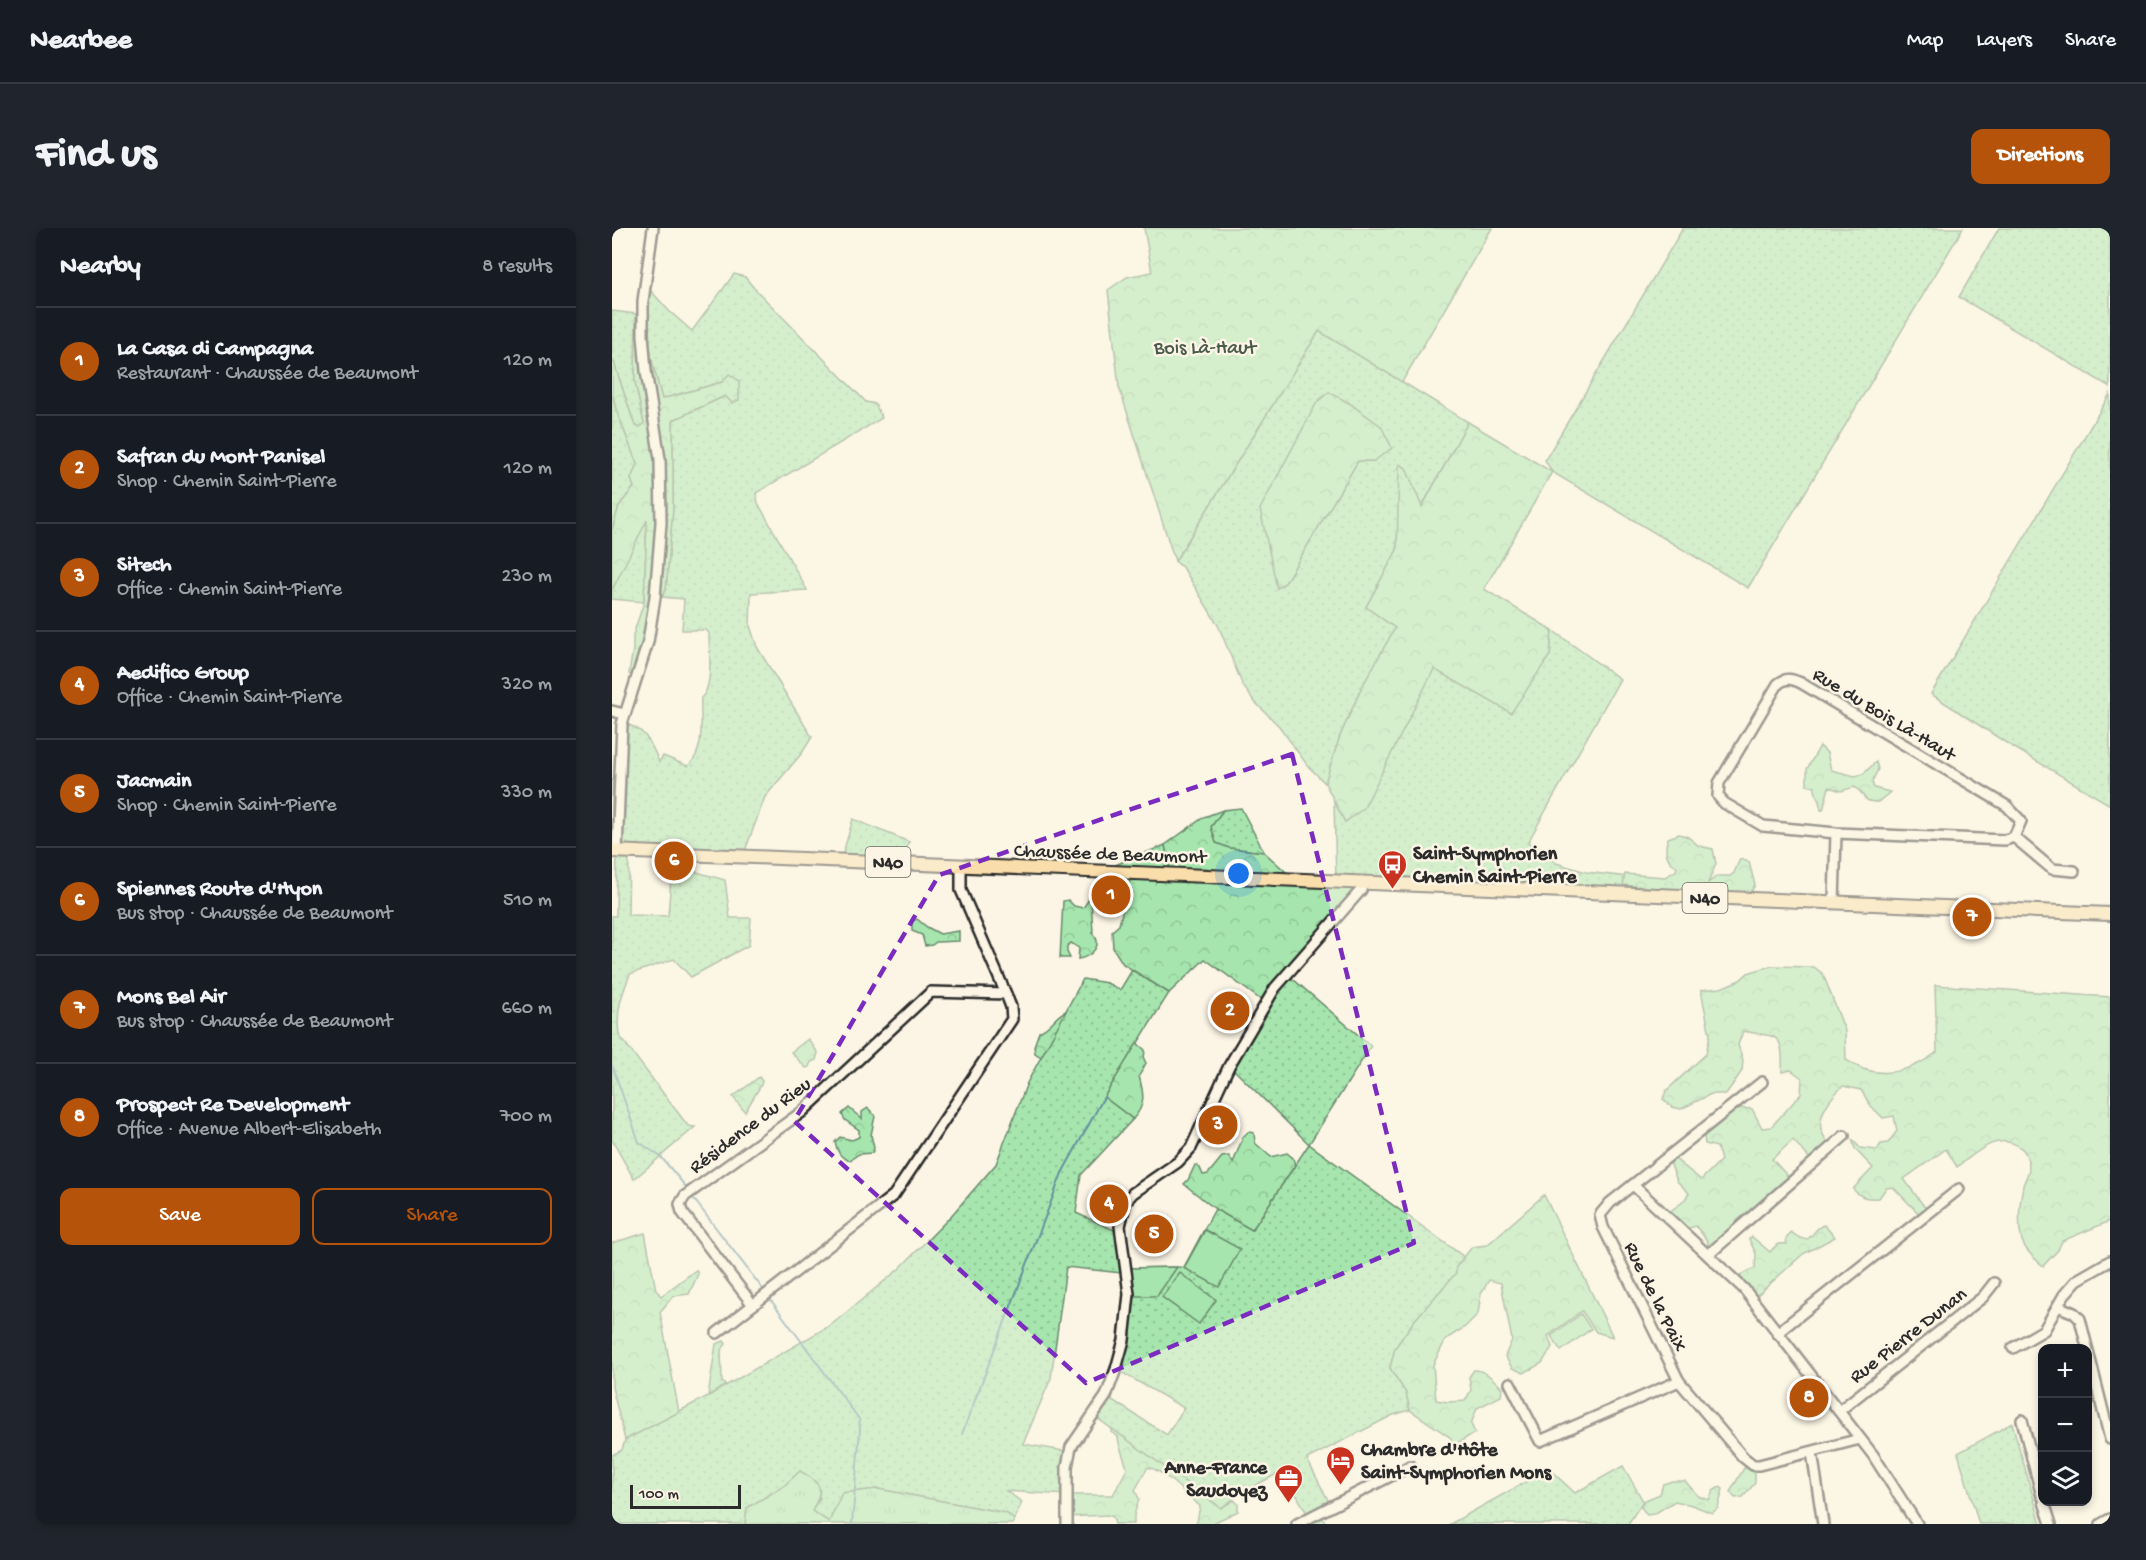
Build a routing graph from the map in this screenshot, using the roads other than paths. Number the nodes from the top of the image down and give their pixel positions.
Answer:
1 (653, 228) edge
2 (612, 711) edge
3 (624, 714) junction
4 (1836, 833) junction
5 (2014, 837) junction
6 (615, 851) edge
7 (961, 866) junction
8 (2074, 871) dead end
9 (1364, 882) junction
10 (1834, 903) junction
11 (2110, 914) edge
12 (1006, 994) junction
13 (1762, 1082) dead end
14 (1844, 1136) dead end
15 (1633, 1185) junction
16 (1959, 1189) dead end
17 (1708, 1255) junction
18 (2110, 1261) edge
19 (1994, 1283) dead end
20 (753, 1305) junction
21 (2058, 1306) junction
22 (717, 1333) dead end
23 (1777, 1333) junction
24 (2013, 1348) dead end
25 (1679, 1381) junction
26 (1510, 1383) dead end
27 (1839, 1411) junction
28 (2022, 1420) dead end
29 (1860, 1439) junction
30 (2110, 1439) edge
31 (1812, 1452) junction
32 (1410, 1466) dead end
33 (2038, 1478) edge
34 (2045, 1506) edge
35 (2110, 1519) edge
36 (1067, 1524) edge
37 (1297, 1524) edge
38 (1823, 1524) edge
39 (1917, 1524) edge
40 (2051, 1524) edge
41 (2101, 1524) edge

1 - 3 street
2 - 3 street
3 - 6 street
4 - 5 street, Rue du Bois Là-Haut
4 - 5 street, Rue du Bois Là-Haut
4 - 10 street
5 - 8 street
6 - 7 main road, Chaussée de Beaumont / N40
7 - 9 main road, Chaussée de Beaumont / N40
7 - 12 street
9 - 10 main road, Chaussée de Beaumont / N40
9 - 36 street
10 - 11 main road, Chaussée de Beaumont / N40
12 - 20 street
12 - 20 street, Résidence du Rieu
13 - 15 street, Rue de la Paix
14 - 17 street
15 - 17 street
15 - 25 street, Rue de la Paix
16 - 23 street
17 - 23 street
18 - 21 street
19 - 27 street, Rue Pierre Dunan
20 - 22 street
21 - 24 street
21 - 30 street
23 - 27 street
25 - 26 street
25 - 31 street, Rue de la Paix
27 - 29 street
28 - 33 street
29 - 31 street, Rue de la Paix
29 - 39 street
31 - 38 street
32 - 37 street
34 - 40 street
35 - 41 street

